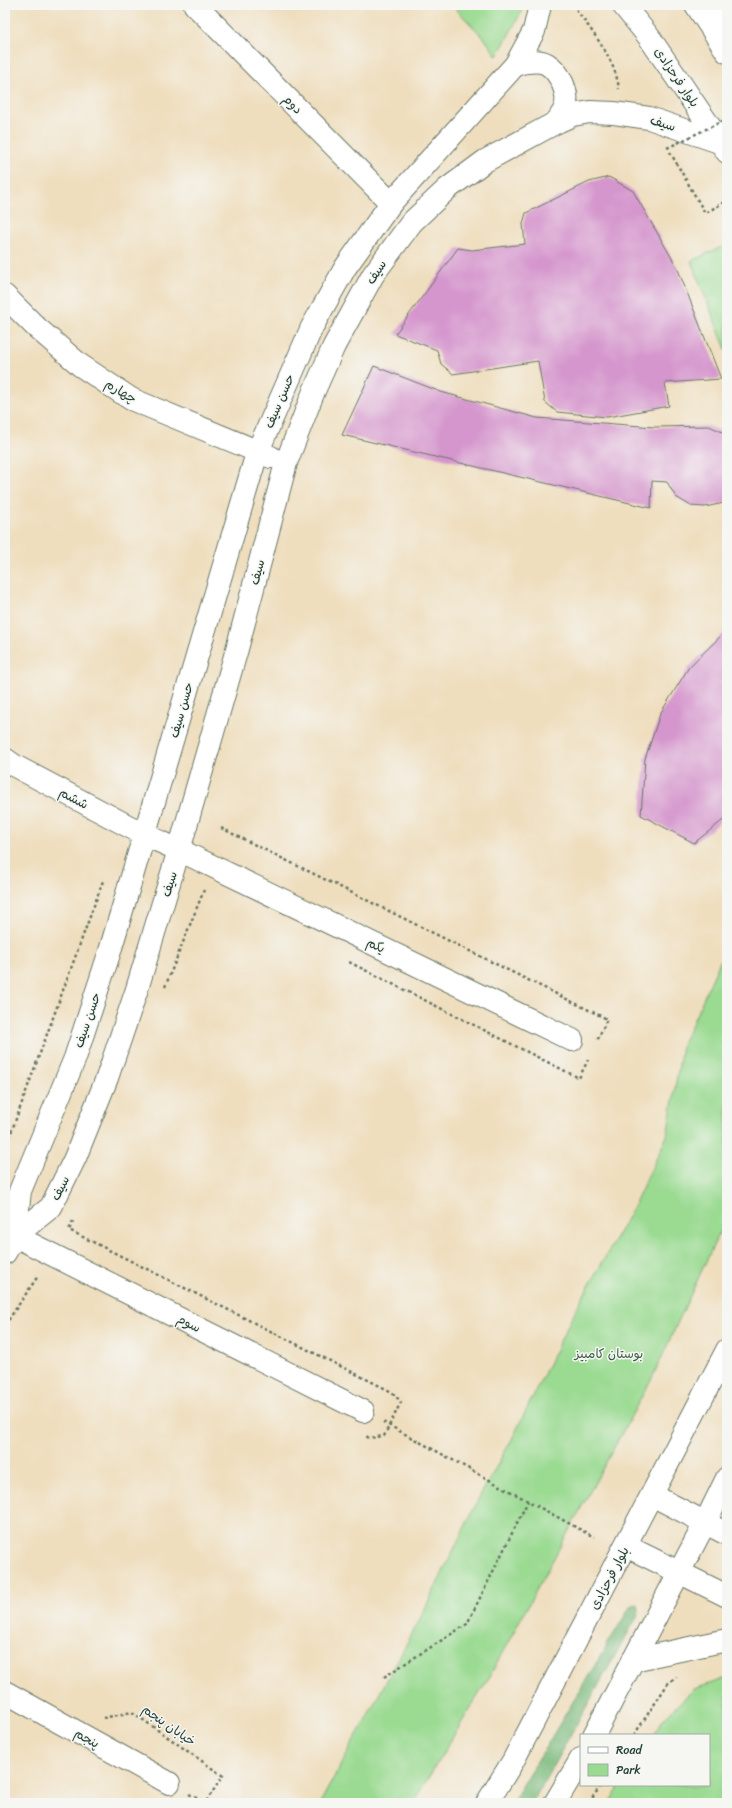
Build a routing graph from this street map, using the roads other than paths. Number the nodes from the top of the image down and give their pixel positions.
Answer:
1 (195, 5) edge
2 (540, 5) edge
3 (623, 5) edge
4 (696, 5) edge
5 (716, 5) edge
6 (716, 33) junction
7 (727, 52) edge
8 (516, 64) junction
9 (556, 122) junction
10 (725, 148) edge
11 (391, 203) junction
12 (5, 296) edge
13 (257, 453) junction
14 (286, 462) junction
15 (5, 759) edge
16 (145, 835) junction
17 (179, 850) junction
18 (572, 1040) dead end
19 (8, 1239) edge
20 (727, 1350) edge
21 (363, 1411) road end
22 (727, 1478) edge
23 (652, 1495) junction
24 (705, 1523) junction
25 (727, 1534) edge
26 (626, 1546) junction
27 (679, 1573) junction
28 (727, 1596) edge
29 (727, 1640) edge
30 (634, 1660) junction
31 (5, 1692) edge
32 (595, 1734) edge
33 (580, 1761) edge
34 (169, 1783) dead end
35 (487, 1803) edge
36 (554, 1803) edge

1 - 11 street, دوم
2 - 8 street
3 - 10 street, بلوار فرحزادی
4 - 6 street
5 - 6 street
6 - 7 street
8 - 9 street
8 - 11 street
9 - 10 street, سیف
9 - 14 street, سیف
11 - 13 street, حسن سیف
12 - 13 street, چهارم
13 - 14 street, چهارم
13 - 16 street, حسن سیف
14 - 17 street, سیف
15 - 16 street, ششم
16 - 17 street, ششم
16 - 19 street, حسن سیف
17 - 18 street, یکم
17 - 19 street, سیف
19 - 21 street, سوم
20 - 23 street, بلوار فرحزادی
22 - 24 street
23 - 24 street
23 - 26 street, بلوار فرحزادی
24 - 25 street
24 - 27 street
26 - 27 street
26 - 35 street, بلوار فرحزادی
27 - 28 street
27 - 30 street
29 - 30 street
30 - 32 street
31 - 34 street, پنجم
33 - 36 street

